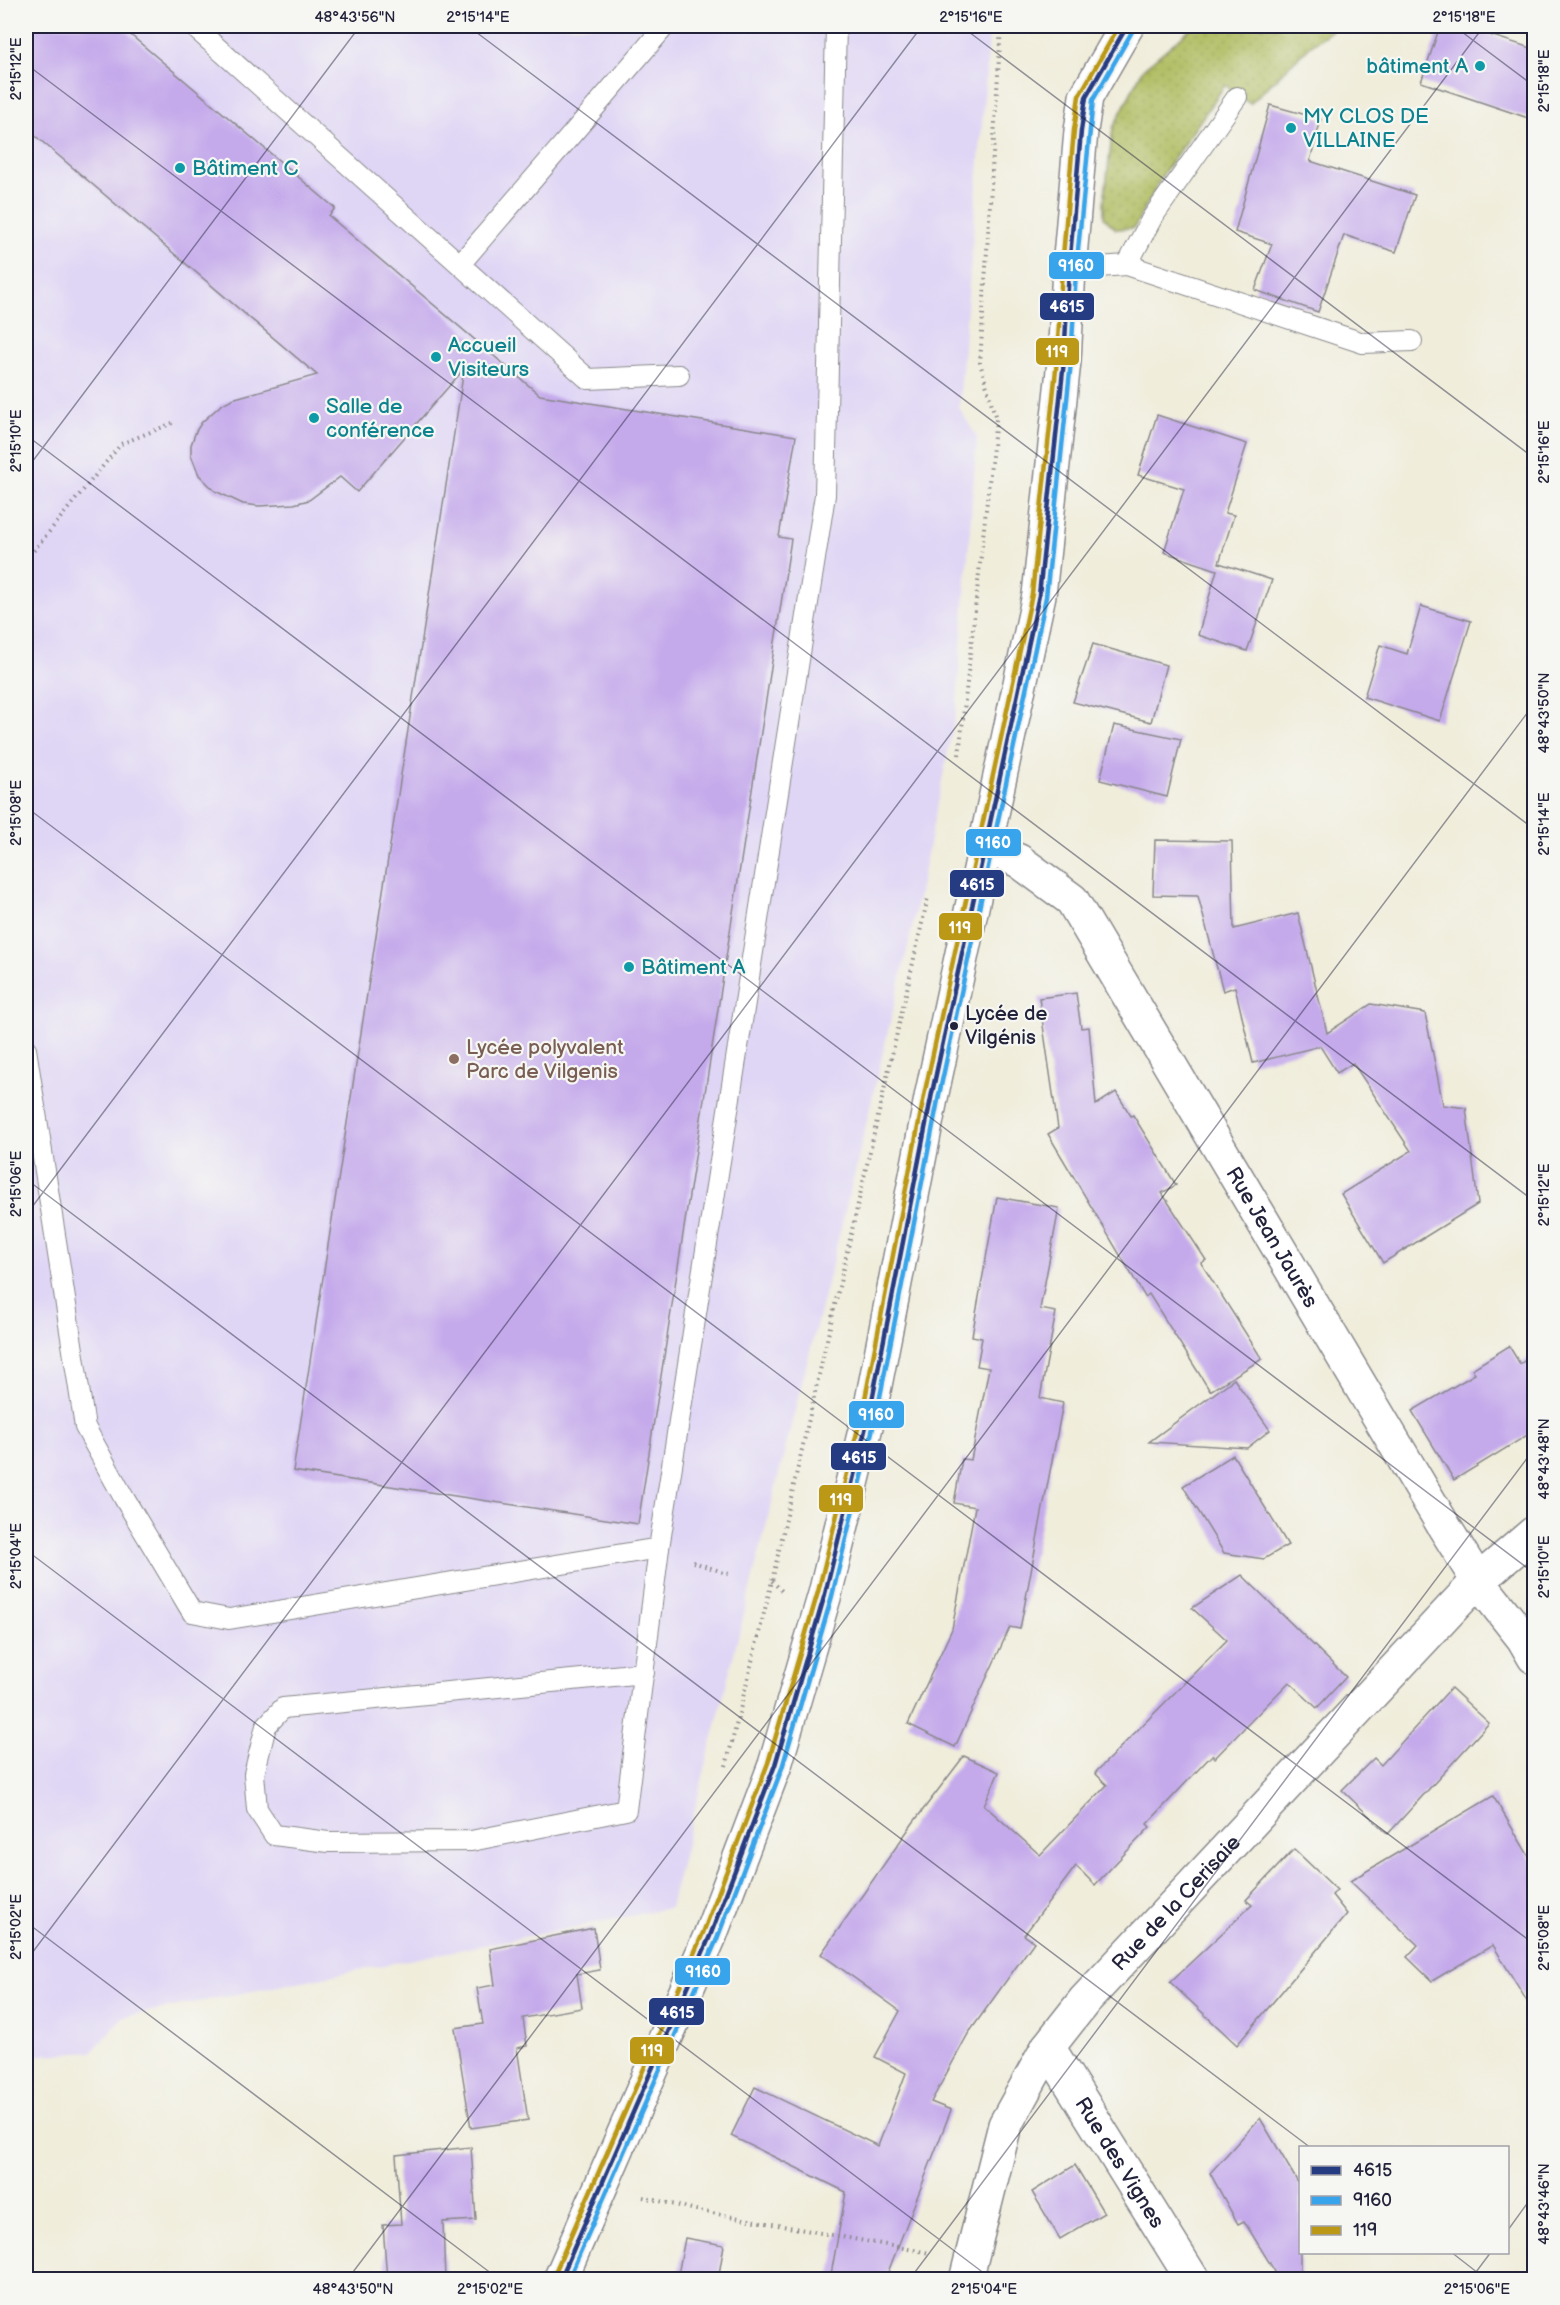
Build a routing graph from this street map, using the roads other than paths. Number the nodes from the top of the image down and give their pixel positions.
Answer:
1 (193, 26) edge
2 (665, 26) edge
3 (836, 26) edge
4 (1127, 26) edge
5 (1237, 97) dead end
6 (461, 263) junction
7 (1127, 265) junction
8 (1069, 269) junction
9 (1412, 341) dead end
10 (679, 375) dead end
11 (985, 846) junction
12 (26, 1048) edge
13 (1534, 1533) edge
14 (659, 1548) junction
15 (1478, 1581) junction
16 (1534, 1657) edge
17 (644, 1673) junction
18 (1048, 2047) junction
19 (968, 2270) edge
20 (560, 2280) edge
21 (1193, 2280) edge

1 - 6 lane
2 - 6 lane
3 - 14 lane
4 - 8 street
5 - 7 lane
6 - 10 lane
7 - 8 lane
7 - 9 lane
8 - 11 street
11 - 15 street, Rue Jean Jaurès
11 - 20 street
12 - 14 lane
13 - 15 street, Rue de la Cerisaie
14 - 17 lane
15 - 16 street, Rue Jean Jaurès
15 - 18 street, Rue de la Cerisaie
17 - 17 lane
18 - 19 street, Rue de la Cerisaie
18 - 21 street, Rue des Vignes

